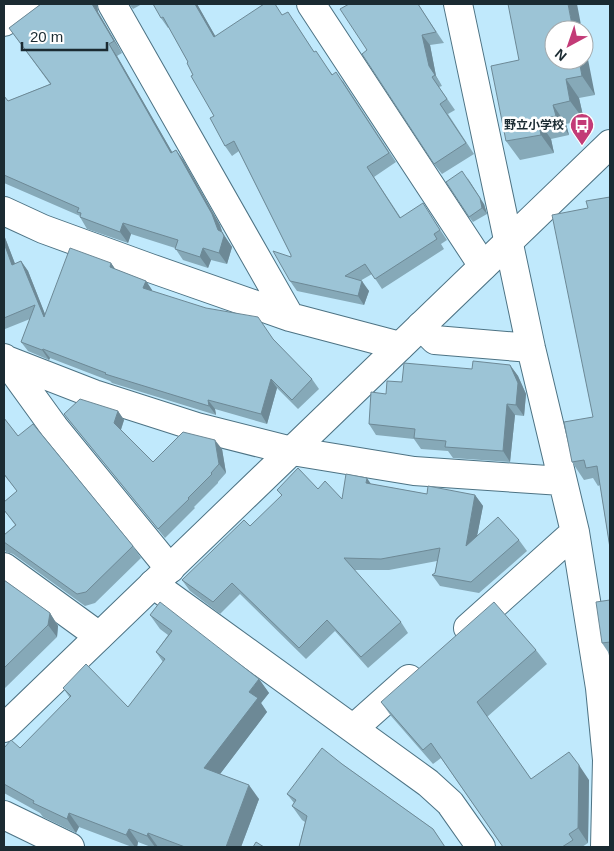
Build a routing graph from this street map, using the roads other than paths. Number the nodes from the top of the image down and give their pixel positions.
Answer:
1 (28, 4) edge
2 (112, 4) edge
3 (311, 4) edge
4 (458, 4) edge
5 (4, 22) edge
6 (610, 144) edge
7 (4, 211) edge
8 (508, 243) junction
9 (483, 266) junction
10 (290, 317) junction
11 (421, 326) junction
12 (400, 346) junction
13 (530, 348) junction
14 (4, 359) edge
15 (292, 451) junction
16 (562, 481) junction
17 (575, 532) junction
18 (4, 567) edge
19 (161, 576) junction
20 (99, 636) junction
21 (450, 643) edge
22 (428, 663) edge
23 (4, 728) edge
24 (354, 728) junction
25 (4, 815) edge
26 (70, 847) edge
27 (481, 847) edge
28 (605, 847) edge

1 - 5 street
2 - 10 street
3 - 9 street
4 - 8 street
6 - 8 street
7 - 10 street
8 - 9 street
8 - 13 street
9 - 11 street
10 - 12 street
11 - 12 street
11 - 13 street
12 - 15 street
13 - 16 street
14 - 15 street
14 - 19 street
15 - 16 street
15 - 19 street
16 - 17 street
17 - 21 street
17 - 28 street
18 - 20 street
19 - 20 street
19 - 24 street
20 - 23 street
22 - 24 street
24 - 27 street
25 - 26 street

